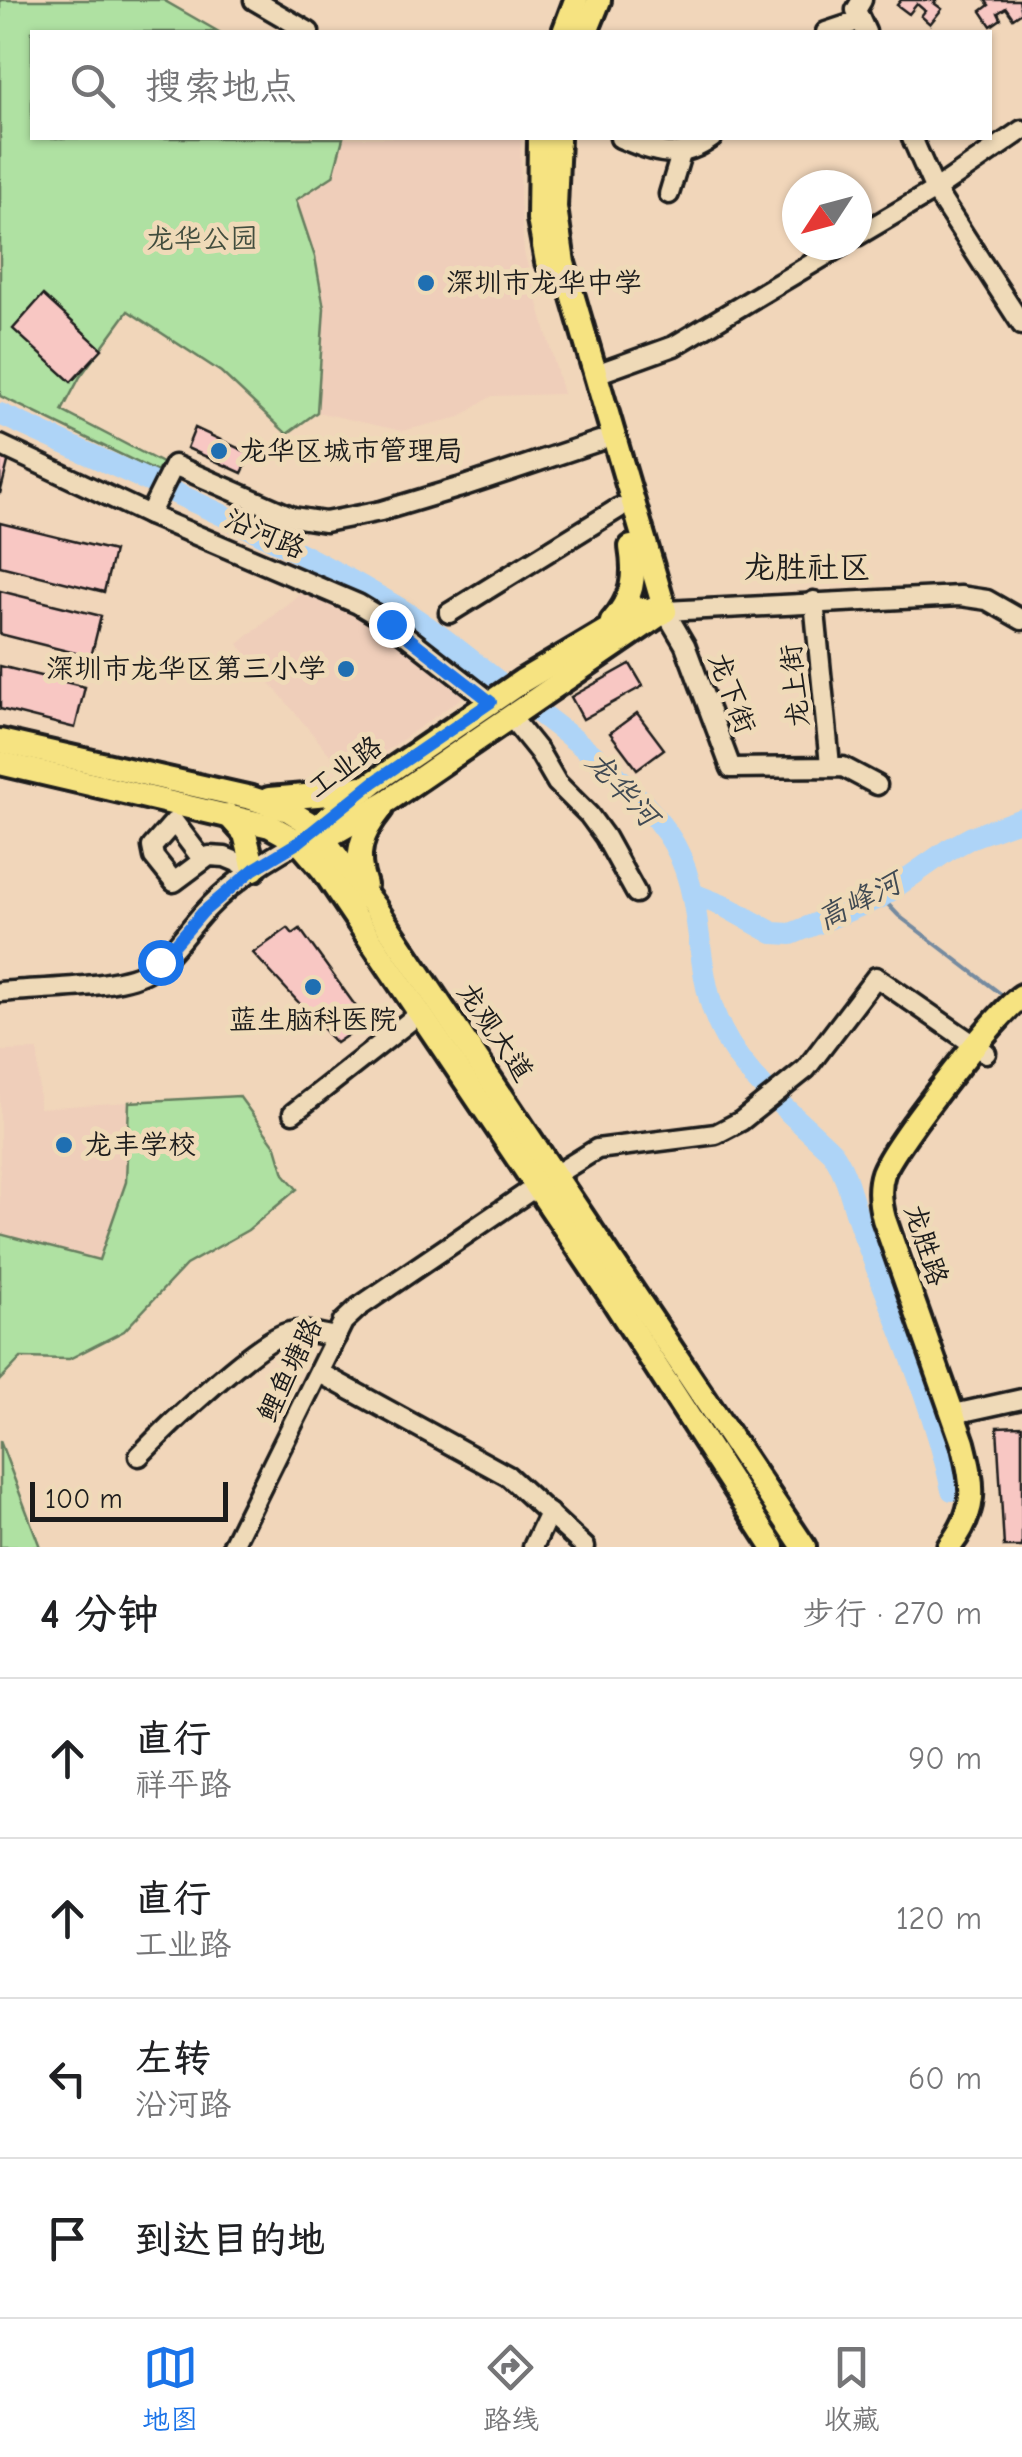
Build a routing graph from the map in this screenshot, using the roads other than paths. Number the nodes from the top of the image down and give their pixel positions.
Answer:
1 (254, 0) edge
2 (576, 0) edge
3 (599, 0) edge
4 (862, 0) edge
5 (858, 28) edge
6 (306, 30) edge
7 (565, 30) edge
8 (587, 30) edge
9 (1022, 130) edge
10 (540, 140) edge
11 (558, 140) edge
12 (628, 140) edge
13 (709, 140) edge
14 (913, 140) edge
15 (681, 154) junction
16 (934, 190) junction
17 (669, 194) dead end
18 (872, 227) edge
19 (817, 260) edge
20 (1022, 325) edge
21 (596, 374) junction
22 (599, 441) junction
23 (0, 445) edge
24 (619, 508) junction
25 (152, 509) junction
26 (631, 548) junction
27 (814, 602) junction
28 (658, 608) junction
29 (450, 613) dead end
30 (1022, 620) edge
31 (601, 631) junction
32 (530, 688) junction
33 (502, 707) junction
34 (0, 742) edge
35 (0, 763) edge
36 (830, 766) junction
37 (877, 785) dead end
38 (381, 791) junction
39 (250, 798) junction
40 (177, 812) junction
41 (225, 814) junction
42 (313, 836) junction
43 (202, 859) junction
44 (254, 869) junction
45 (636, 893) dead end
46 (374, 906) junction
47 (0, 992) edge
48 (1016, 1006) edge
49 (420, 1013) junction
50 (981, 1050) junction
51 (292, 1113) dead end
52 (546, 1180) junction
53 (336, 1337) junction
54 (320, 1374) junction
55 (1022, 1398) edge
56 (960, 1412) junction
57 (140, 1456) dead end
58 (549, 1513) junction
59 (232, 1547) edge
60 (533, 1547) edge
61 (584, 1547) edge
62 (773, 1547) edge
63 (804, 1547) edge
64 (949, 1547) edge
65 (966, 1547) edge

1 - 6 street
2 - 7 main road
3 - 8 main road
4 - 5 street
9 - 16 street
10 - 22 main road
11 - 21 main road
12 - 15 street
13 - 15 street
14 - 16 street
15 - 17 street
16 - 18 street
16 - 20 street
19 - 21 street
21 - 28 main road
22 - 24 main road
22 - 25 street
23 - 25 street, 沿河路
24 - 26 main road
24 - 29 street
25 - 33 street, 沿河路
26 - 28 main road
26 - 31 main road
27 - 28 street
27 - 30 street
27 - 36 street, 龙上街
28 - 31 main road, 工业路
28 - 32 main road, 工业路
28 - 36 street, 龙下街
31 - 32 main road, 工业路
32 - 33 main road, 工业路
33 - 38 main road, 工业路
33 - 45 street, 沿河路
34 - 39 main road, 龙观大道
35 - 40 main road, 龙观大道
36 - 37 street, 龙下街
38 - 39 main road
38 - 42 main road, 工业路
38 - 46 main road
39 - 42 main road, 龙观大道
40 - 41 main road, 龙观大道
40 - 43 street
40 - 43 street
41 - 42 main road, 龙观大道
41 - 44 main road
42 - 44 street
42 - 46 main road, 龙观大道
42 - 49 main road, 龙观大道
43 - 44 street
44 - 47 street
46 - 52 main road, 龙观大道
48 - 50 main road, 龙胜路
49 - 51 street
49 - 52 main road, 龙观大道
50 - 52 street, 鲤鱼塘路
50 - 56 main road, 龙胜路
52 - 53 street, 鲤鱼塘路
52 - 62 main road, 龙观大道
52 - 63 main road, 龙观大道
53 - 54 street, 鲤鱼塘路
53 - 57 street
54 - 58 street
54 - 59 street, 鲤鱼塘路
55 - 56 street
56 - 64 main road, 龙胜路
56 - 65 main road, 龙胜路
58 - 60 street
58 - 61 street

